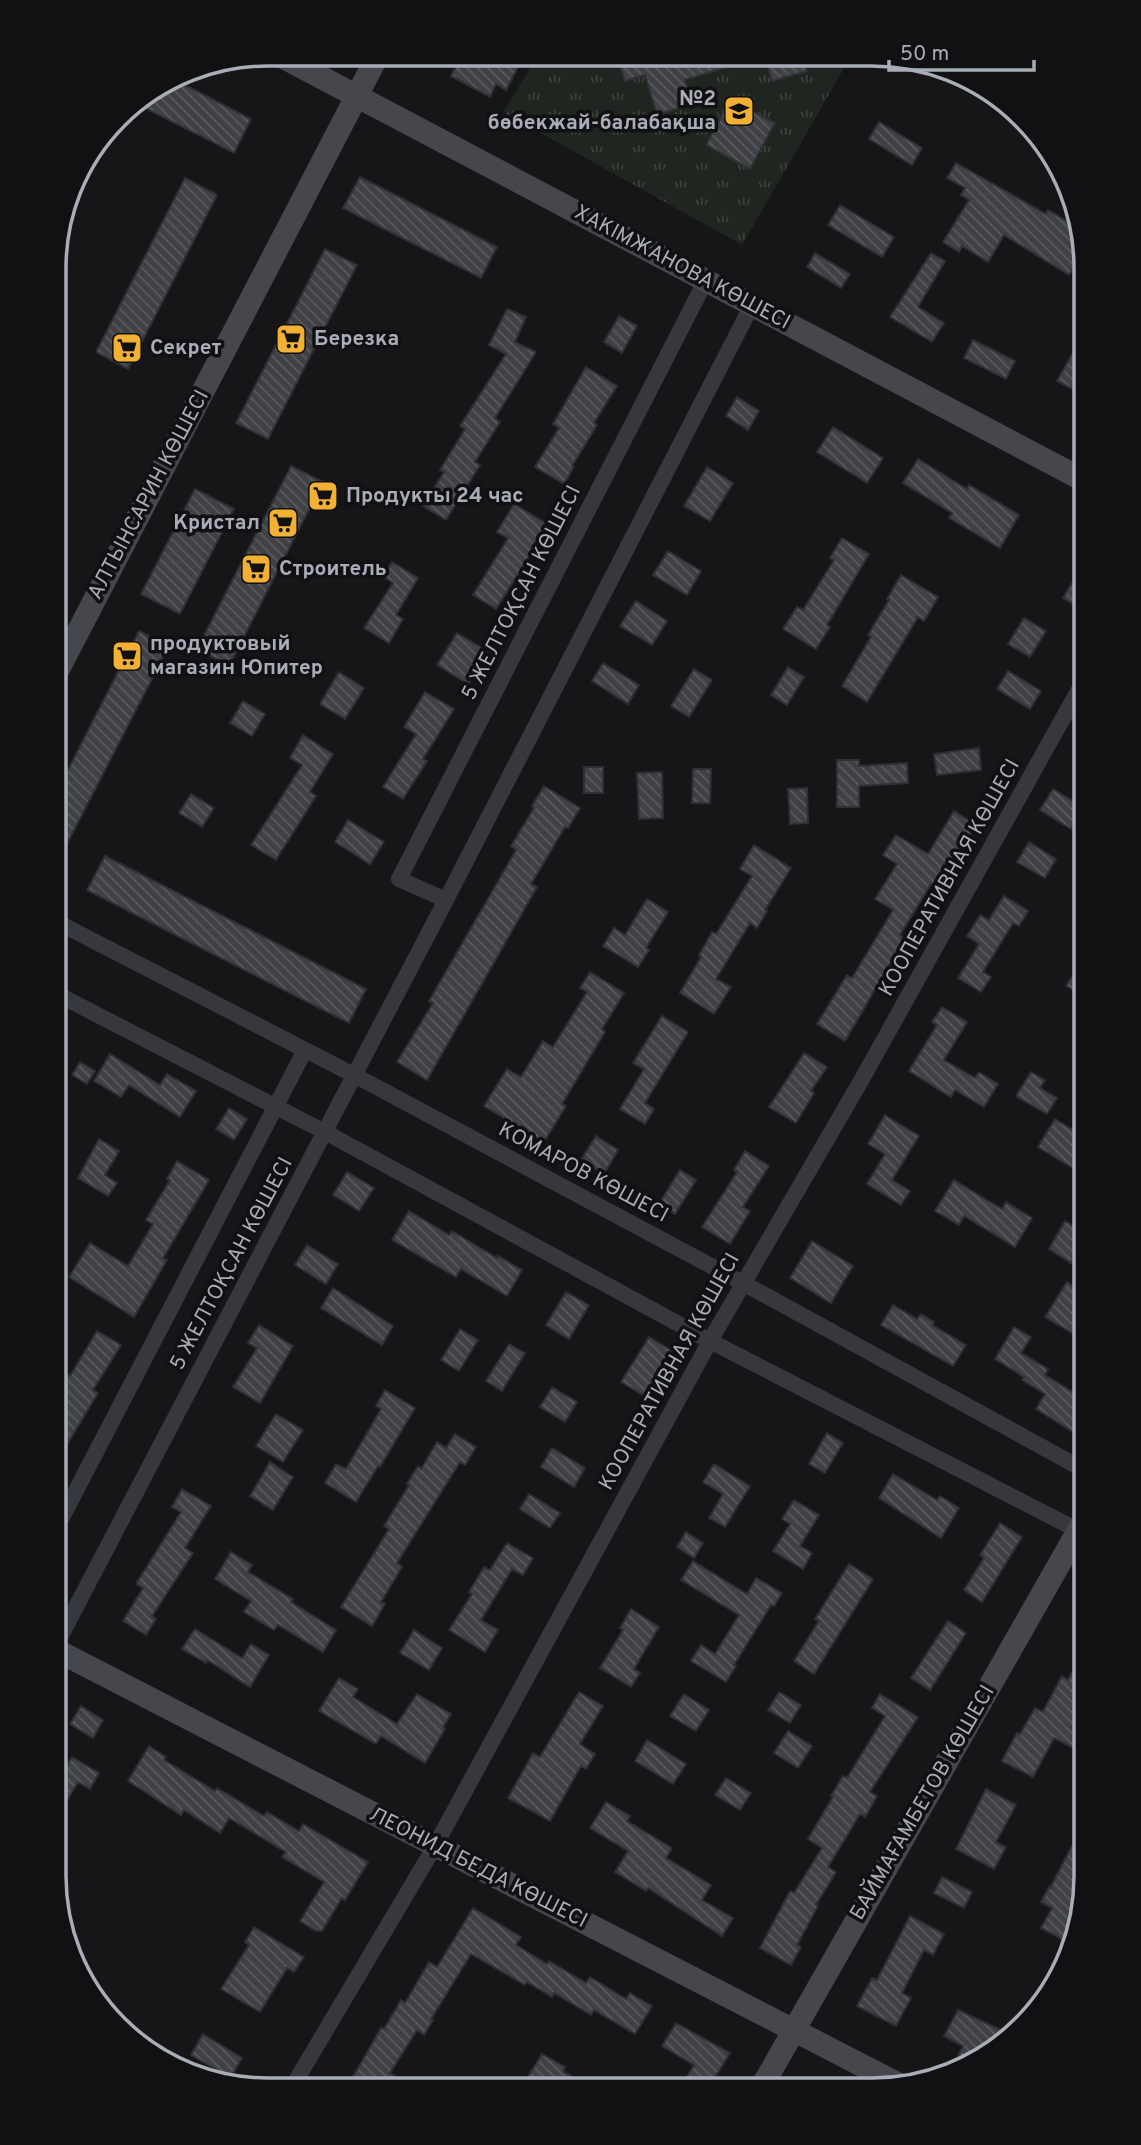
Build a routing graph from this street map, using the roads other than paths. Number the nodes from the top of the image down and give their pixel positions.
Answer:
1 (300, 66) edge
2 (373, 66) edge
3 (358, 96) junction
4 (706, 280) junction
5 (752, 305) junction
6 (1074, 475) edge
7 (66, 653) edge
8 (1074, 698) edge
9 (446, 900) junction
10 (66, 926) edge
11 (66, 999) edge
12 (305, 1050) junction
13 (354, 1075) junction
14 (276, 1106) junction
15 (325, 1132) junction
16 (743, 1283) junction
17 (710, 1341) junction
18 (1074, 1464) edge
19 (66, 1510) edge
20 (1074, 1523) edge
21 (1074, 1545) edge
22 (66, 1625) edge
23 (66, 1654) edge
24 (435, 1846) junction
25 (794, 2029) junction
26 (298, 2078) edge
27 (767, 2078) edge
28 (886, 2078) edge

1 - 3 street, ХАКІМЖАНОВА КӨШЕСІ
2 - 3 street, АЛТЫНСАРИН КӨШЕСІ
3 - 4 street, ХАКІМЖАНОВА КӨШЕСІ
3 - 7 street, АЛТЫНСАРИН КӨШЕСІ
4 - 5 street, ХАКІМЖАНОВА КӨШЕСІ
4 - 9 street, 5 ЖЕЛТОҚСАН КӨШЕСІ
5 - 6 street, ХАКІМЖАНОВА КӨШЕСІ
5 - 9 street, 5 ЖЕЛТОҚСАН КӨШЕСІ
8 - 16 street, КООПЕРАТИВНАЯ КӨШЕСІ
9 - 13 street, 5 ЖЕЛТОҚСАН КӨШЕСІ
10 - 12 street, КОМАРОВ КӨШЕСІ
11 - 14 street
12 - 13 street, КОМАРОВ КӨШЕСІ
12 - 14 street, 5 ЖЕЛТОҚСАН КӨШЕСІ
13 - 15 street, 5 ЖЕЛТОҚСАН КӨШЕСІ
13 - 16 street, КОМАРОВ КӨШЕСІ
14 - 15 street
14 - 19 street, 5 ЖЕЛТОҚСАН КӨШЕСІ
15 - 17 street
15 - 22 street, 5 ЖЕЛТОҚСАН КӨШЕСІ
16 - 17 street, КООПЕРАТИВНАЯ КӨШЕСІ
16 - 18 street, КОМАРОВ КӨШЕСІ
17 - 20 street
17 - 24 street, КООПЕРАТИВНАЯ КӨШЕСІ
21 - 25 street, БАЙМАҒАМБЕТОВ КӨШЕСІ
23 - 24 street, ЛЕОНИД БЕДА КӨШЕСІ
24 - 25 street, ЛЕОНИД БЕДА КӨШЕСІ
24 - 26 street, КООПЕРАТИВНАЯ КӨШЕСІ
25 - 27 street, БАЙМАҒАМБЕТОВ КӨШЕСІ
25 - 28 street, ЛЕОНИД БЕДА КӨШЕСІ

